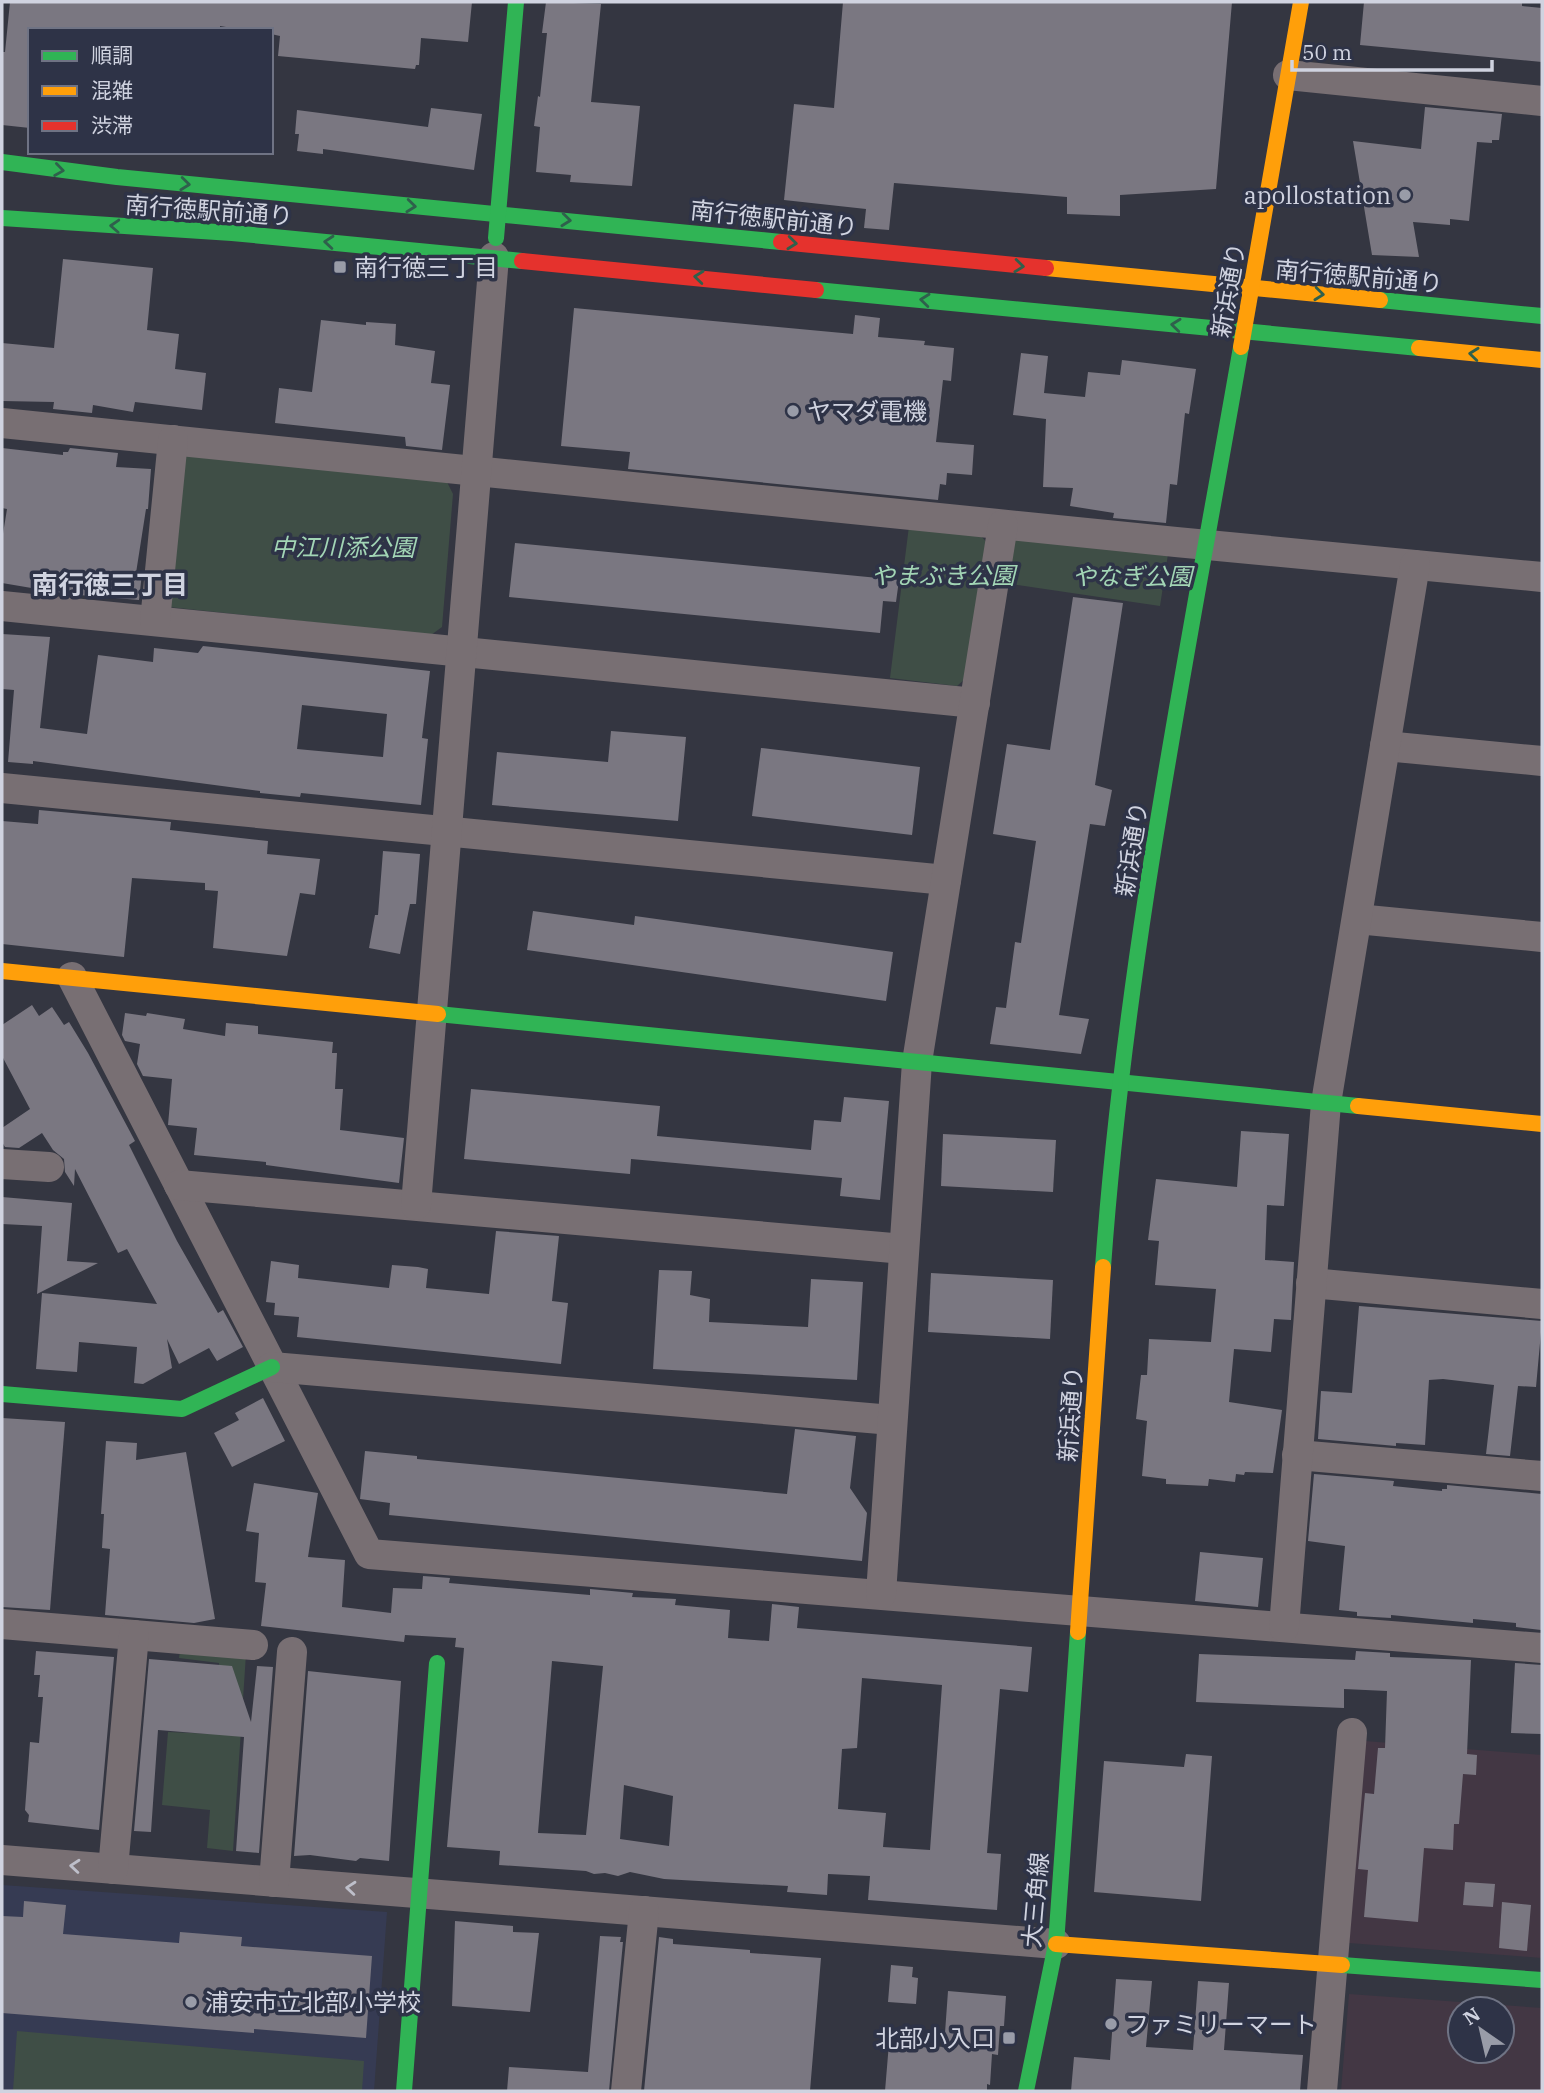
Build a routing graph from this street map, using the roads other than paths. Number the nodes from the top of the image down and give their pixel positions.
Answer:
1 (516, 2) edge
2 (1301, 2) edge
3 (1288, 75) junction
4 (1542, 101) edge
5 (2, 162) edge
6 (498, 214) junction
7 (2, 218) edge
8 (494, 257) junction
9 (1251, 288) junction
10 (1542, 316) edge
11 (1244, 331) junction
12 (1542, 360) edge
13 (2, 423) edge
14 (173, 440) junction
15 (477, 470) junction
16 (1003, 525) junction
17 (1206, 545) junction
18 (1415, 565) junction
19 (1542, 577) edge
20 (2, 606) edge
21 (155, 621) junction
22 (462, 650) junction
23 (975, 703) junction
24 (1385, 747) junction
25 (1542, 761) edge
26 (2, 788) edge
27 (446, 832) junction
28 (946, 880) junction
29 (1357, 919) junction
30 (1542, 937) edge
31 (2, 971) edge
32 (72, 977) junction
33 (431, 1013) junction
34 (917, 1062) junction
35 (1121, 1082) junction
36 (1326, 1103) junction
37 (1542, 1124) edge
38 (2, 1164) edge
39 (50, 1167) dead end
40 (179, 1185) junction
41 (416, 1205) junction
42 (904, 1249) junction
43 (1311, 1283) junction
44 (1542, 1304) edge
45 (272, 1367) junction
46 (2, 1394) edge
47 (892, 1420) junction
48 (1297, 1455) junction
49 (1542, 1476) edge
50 (881, 1594) junction
51 (1079, 1611) junction
52 (2, 1625) edge
53 (1284, 1628) junction
54 (134, 1635) junction
55 (253, 1645) dead end
56 (1542, 1648) edge
57 (292, 1651) dead end
58 (437, 1663) dead end
59 (1073, 1712) joint
60 (1352, 1733) dead end
61 (2, 1860) edge
62 (113, 1869) junction
63 (274, 1882) junction
64 (419, 1893) junction
65 (644, 1911) junction
66 (1056, 1944) junction
67 (1333, 1963) junction
68 (1542, 1980) edge
69 (404, 2091) edge
70 (626, 2091) edge
71 (1026, 2091) edge
72 (1322, 2091) edge

1 - 6 street
2 - 3 street, 新浜通り
3 - 4 street
3 - 9 street, 新浜通り
5 -> 6 street, 南行徳駅前通り
6 - 8 street
6 -> 9 street, 南行徳駅前通り
8 -> 7 street, 南行徳駅前通り
11 -> 8 street, 南行徳駅前通り
8 - 15 street
9 -> 10 street, 南行徳駅前通り
9 - 11 street, 新浜通り
12 -> 11 street, 南行徳駅前通り
11 - 17 street, 新浜通り
13 - 14 street
14 - 15 street
14 - 21 street
15 - 16 street
15 - 22 street
16 - 17 street
16 - 23 street
17 - 18 street
17 - 35 street, 新浜通り
18 - 19 street
18 - 24 street
20 - 21 street
21 - 22 street
22 - 23 street
22 - 27 street
23 - 28 street
24 - 25 street
24 - 29 street
26 - 27 street
27 - 28 street
27 - 33 street
28 - 34 street
29 - 30 street
29 - 36 street
31 - 32 street
32 - 33 street
32 - 40 street
33 - 34 street
33 - 41 street
34 - 35 street
34 - 42 street
35 - 36 street
35 - 51 street, 新浜通り
36 - 37 street
36 - 43 street
38 - 39 street
40 - 41 street
40 - 45 street
41 - 42 street
42 - 47 street
43 - 44 street
43 - 48 street
45 - 46 street
45 - 47 street
45 - 50 street
47 - 50 street
48 - 49 street
48 - 53 street
50 - 51 street
51 - 53 street
51 - 59 street, 新浜通り
52 - 54 street
53 - 56 street
54 - 55 street
54 - 62 street
57 - 63 street
58 - 64 street
59 - 66 street, 大三角線
60 - 67 street
62 -> 61 street
62 - 63 street
64 -> 63 street
64 - 65 street
64 - 69 street
65 - 66 street
65 - 70 street
66 - 67 street
66 - 71 street, 大三角線
67 - 68 street
67 - 72 street

